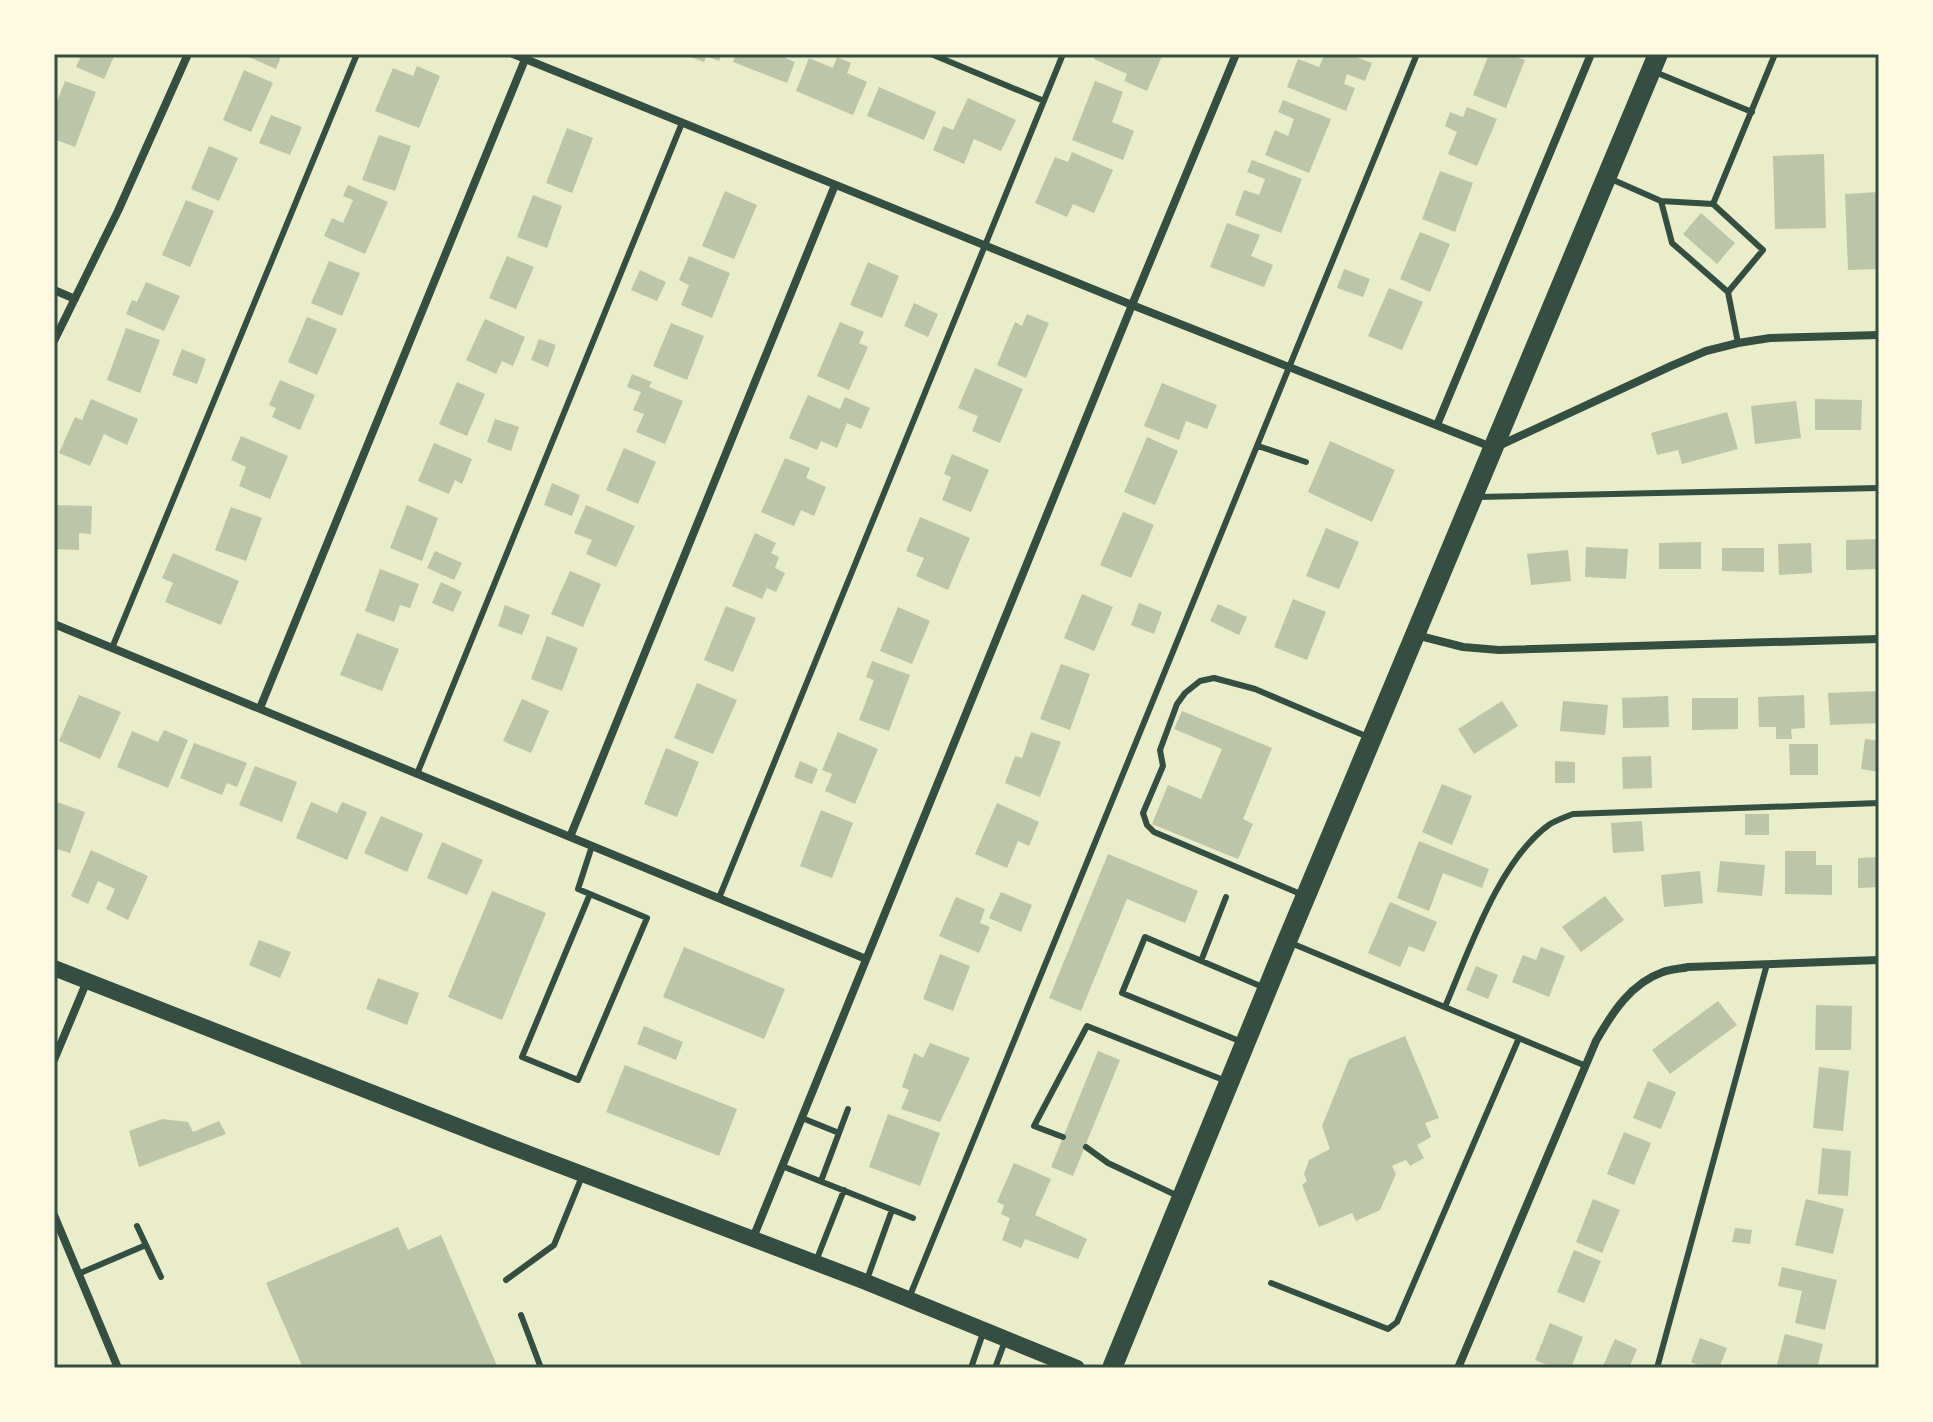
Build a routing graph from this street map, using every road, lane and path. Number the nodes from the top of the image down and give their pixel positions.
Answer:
1 (188, 54) edge
2 (357, 54) edge
3 (513, 54) edge
4 (931, 54) edge
5 (1063, 54) edge
6 (1236, 54) edge
7 (1417, 54) edge
8 (1591, 54) edge
9 (1775, 54) edge
10 (526, 57) edge
11 (1655, 62) edge
12 (1044, 101) junction
13 (1752, 112) junction
14 (682, 123) junction
15 (1607, 177) junction
16 (835, 185) junction
17 (1661, 201) junction
18 (1713, 204) junction
19 (985, 244) junction
20 (54, 290) edge
21 (1728, 292) junction
22 (75, 299) junction
23 (1132, 305) junction
24 (1879, 335) edge
25 (54, 341) edge
26 (1738, 343) junction
27 (1290, 367) junction
28 (1437, 425) junction
29 (1258, 446) junction
30 (1494, 448) junction
31 (1306, 462) dead end
32 (1879, 488) edge
33 (1473, 497) junction
34 (54, 624) edge
35 (1415, 635) junction
36 (1879, 639) edge
37 (112, 648) junction
38 (260, 708) junction
39 (1372, 739) junction
40 (417, 774) junction
41 (1879, 803) edge
42 (570, 837) junction
43 (592, 846) junction
44 (590, 894) junction
45 (1226, 897) dead end
46 (1306, 897) junction
47 (719, 898) junction
48 (1287, 941) junction
49 (866, 959) junction
50 (1879, 960) edge
51 (1201, 961) junction
52 (1767, 964) junction
53 (54, 968) edge
54 (87, 981) junction
55 (1268, 989) junction
56 (1445, 1007) junction
57 (1519, 1038) junction
58 (1245, 1044) junction
59 (54, 1060) edge
60 (1586, 1066) junction
61 (1229, 1082) junction
62 (848, 1109) dead end
63 (802, 1118) junction
64 (839, 1133) junction
65 (1063, 1137) dead end
66 (1086, 1147) dead end
67 (782, 1166) junction
68 (583, 1174) junction
69 (821, 1181) junction
70 (844, 1190) junction
71 (1182, 1199) junction
72 (892, 1210) junction
73 (54, 1215) edge
74 (913, 1218) dead end
75 (137, 1226) dead end
76 (753, 1238) junction
77 (146, 1245) junction
78 (815, 1263) junction
79 (78, 1274) junction
80 (161, 1277) dead end
81 (506, 1280) dead end
82 (866, 1282) junction
83 (1271, 1283) dead end
84 (909, 1299) junction
85 (521, 1315) dead end
86 (984, 1330) junction
87 (1006, 1338) junction
88 (118, 1368) edge
89 (541, 1368) edge
90 (971, 1368) edge
91 (995, 1368) edge
92 (1077, 1368) edge
93 (1112, 1368) edge
94 (1458, 1368) edge
95 (1657, 1368) edge

1 - 22 street
2 - 37 lane
3 - 10 street
4 - 12 lane
5 - 12 lane
6 - 23 street
7 - 27 lane
8 - 28 street
9 - 13 lane
10 - 14 street
10 - 38 street
11 - 13 lane
11 - 15 main road
12 - 19 lane
13 - 18 lane
14 - 16 street
14 - 40 lane
15 - 17 lane
15 - 30 main road
16 - 19 street
16 - 42 street
17 - 18 lane
17 - 21 lane
18 - 21 lane
19 - 23 street
19 - 47 lane
20 - 22 street
21 - 26 lane
22 - 25 street
23 - 27 street
23 - 49 street
24 - 26 street
26 - 30 street
27 - 28 street
27 - 29 lane
28 - 30 street
29 - 31 lane
29 - 84 lane
30 - 33 main road
32 - 33 lane
33 - 35 main road
34 - 37 street
35 - 36 street
35 - 39 main road
37 - 38 street
38 - 40 street
39 - 46 main road
39 - 46 lane
40 - 42 street
41 - 56 lane
42 - 43 street
43 - 44 lane
43 - 47 street
44 - 44 lane
45 - 51 lane
46 - 48 main road
47 - 49 street
48 - 55 main road
48 - 56 lane
49 - 63 street
50 - 52 street
51 - 55 lane
51 - 58 lane
52 - 60 street
52 - 95 lane
53 - 54 main road
54 - 59 street
54 - 68 main road
55 - 58 main road
56 - 57 lane
57 - 60 lane
57 - 83 lane
58 - 61 main road
60 - 94 street
61 - 65 lane
61 - 71 main road
62 - 64 lane
63 - 64 lane
63 - 67 street
64 - 69 lane
66 - 71 lane
67 - 69 lane
67 - 76 street
68 - 76 main road
68 - 81 lane
69 - 70 lane
70 - 72 lane
70 - 78 lane
71 - 93 main road
72 - 74 lane
72 - 82 lane
73 - 79 street
75 - 77 lane
76 - 78 main road
77 - 79 lane
77 - 80 lane
78 - 82 main road
79 - 88 street
82 - 84 main road
84 - 86 main road
85 - 89 lane
86 - 87 main road
86 - 90 lane
87 - 91 lane
87 - 92 main road

